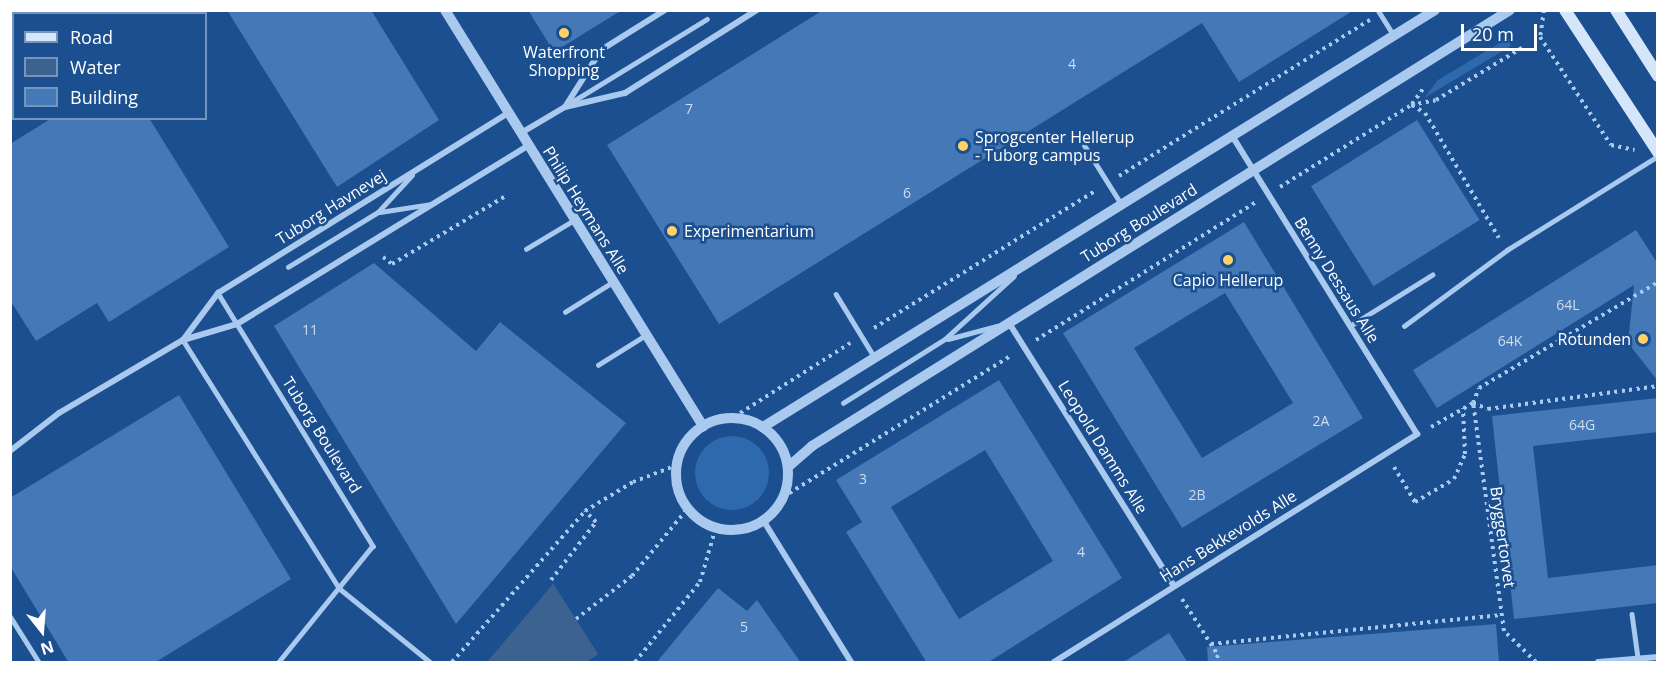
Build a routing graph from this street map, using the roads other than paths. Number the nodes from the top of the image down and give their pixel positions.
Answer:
1 (445, 10) edge
2 (665, 10) edge
3 (757, 10) edge
4 (1435, 10) edge
5 (1510, 10) edge
6 (1565, 10) edge
7 (1616, 10) edge
8 (1379, 12) edge
9 (707, 19) dead end
10 (1394, 36) junction
11 (1658, 76) edge
12 (565, 107) junction
13 (508, 113) junction
14 (521, 134) junction
15 (1234, 139) junction
16 (1083, 143) dead end
17 (528, 147) junction
18 (1654, 154) edge
19 (1253, 170) junction
20 (415, 171) junction
21 (436, 203) junction
22 (1124, 207) junction
23 (378, 213) junction
24 (574, 220) junction
25 (526, 249) dead end
26 (288, 267) dead end
27 (1019, 272) junction
28 (1432, 275) dead end
29 (613, 282) junction
30 (218, 293) junction
31 (836, 294) dead end
32 (565, 312) dead end
33 (1009, 323) junction
34 (237, 324) junction
35 (1350, 326) junction
36 (1404, 326) dead end
37 (646, 334) junction
38 (945, 339) junction
39 (183, 340) junction
40 (877, 360) junction
41 (598, 365) dead end
42 (843, 403) dead end
43 (703, 426) junction
44 (763, 427) junction
45 (1417, 434) joint
46 (10, 451) edge
47 (788, 467) junction
48 (763, 520) junction
49 (1174, 586) junction
50 (339, 588) junction
51 (1632, 614) dead end
52 (10, 616) edge
53 (1658, 657) edge
54 (1638, 658) junction
55 (39, 663) edge
56 (279, 663) edge
57 (430, 663) edge
58 (851, 663) edge
59 (1054, 663) edge
60 (1598, 663) edge

1 - 13 street, Philip Heymans Alle
2 - 12 street
3 - 12 street
4 - 10 street, Tuborg Boulevard
5 - 19 street, Tuborg Boulevard
6 - 18 main road
7 - 11 main road
8 - 10 lane
9 - 12 lane
10 - 15 street, Tuborg Boulevard
12 - 14 street
13 - 14 street, Philip Heymans Alle
13 - 20 street, Tuborg Havnevej
14 - 17 street, Philip Heymans Alle
15 - 19 street, Benny Dessaus Alle
15 - 22 street, Tuborg Boulevard
16 - 22 lane
17 - 21 street, Tuborg Havnevej
17 - 24 street, Philip Heymans Alle
18 - 36 lane
19 - 33 street, Tuborg Boulevard
19 - 35 street, Benny Dessaus Alle
20 - 23 lane
20 - 30 street, Tuborg Havnevej
21 - 23 lane
21 - 34 street, Tuborg Havnevej
22 - 27 street, Tuborg Boulevard
23 - 26 lane
24 - 25 lane
24 - 29 street, Philip Heymans Alle
27 - 38 lane
27 - 40 street, Tuborg Boulevard
28 - 35 lane
29 - 32 lane
29 - 37 street, Philip Heymans Alle
30 - 34 lane, Tuborg Boulevard
30 - 39 street, Tuborg Havnevej
31 - 40 lane
33 - 38 lane
33 - 47 street, Tuborg Boulevard
33 - 49 street, Leopold Damms Alle
34 - 39 street, Tuborg Havnevej
34 - 50 lane, Tuborg Boulevard
35 - 45 street, Benny Dessaus Alle
37 - 41 lane
37 - 43 street, Philip Heymans Alle
38 - 42 lane
39 - 46 street, Tuborg Havnevej
39 - 50 lane
40 - 44 street, Tuborg Boulevard
43 - 44 street
43 - 48 street
44 - 47 street
45 - 49 street, Hans Bekkevolds Alle
47 - 48 street
48 - 58 street
49 - 59 street, Hans Bekkevolds Alle
50 - 56 lane, Tuborg Boulevard
50 - 57 lane
51 - 54 lane
52 - 55 lane
53 - 54 street
54 - 60 street

